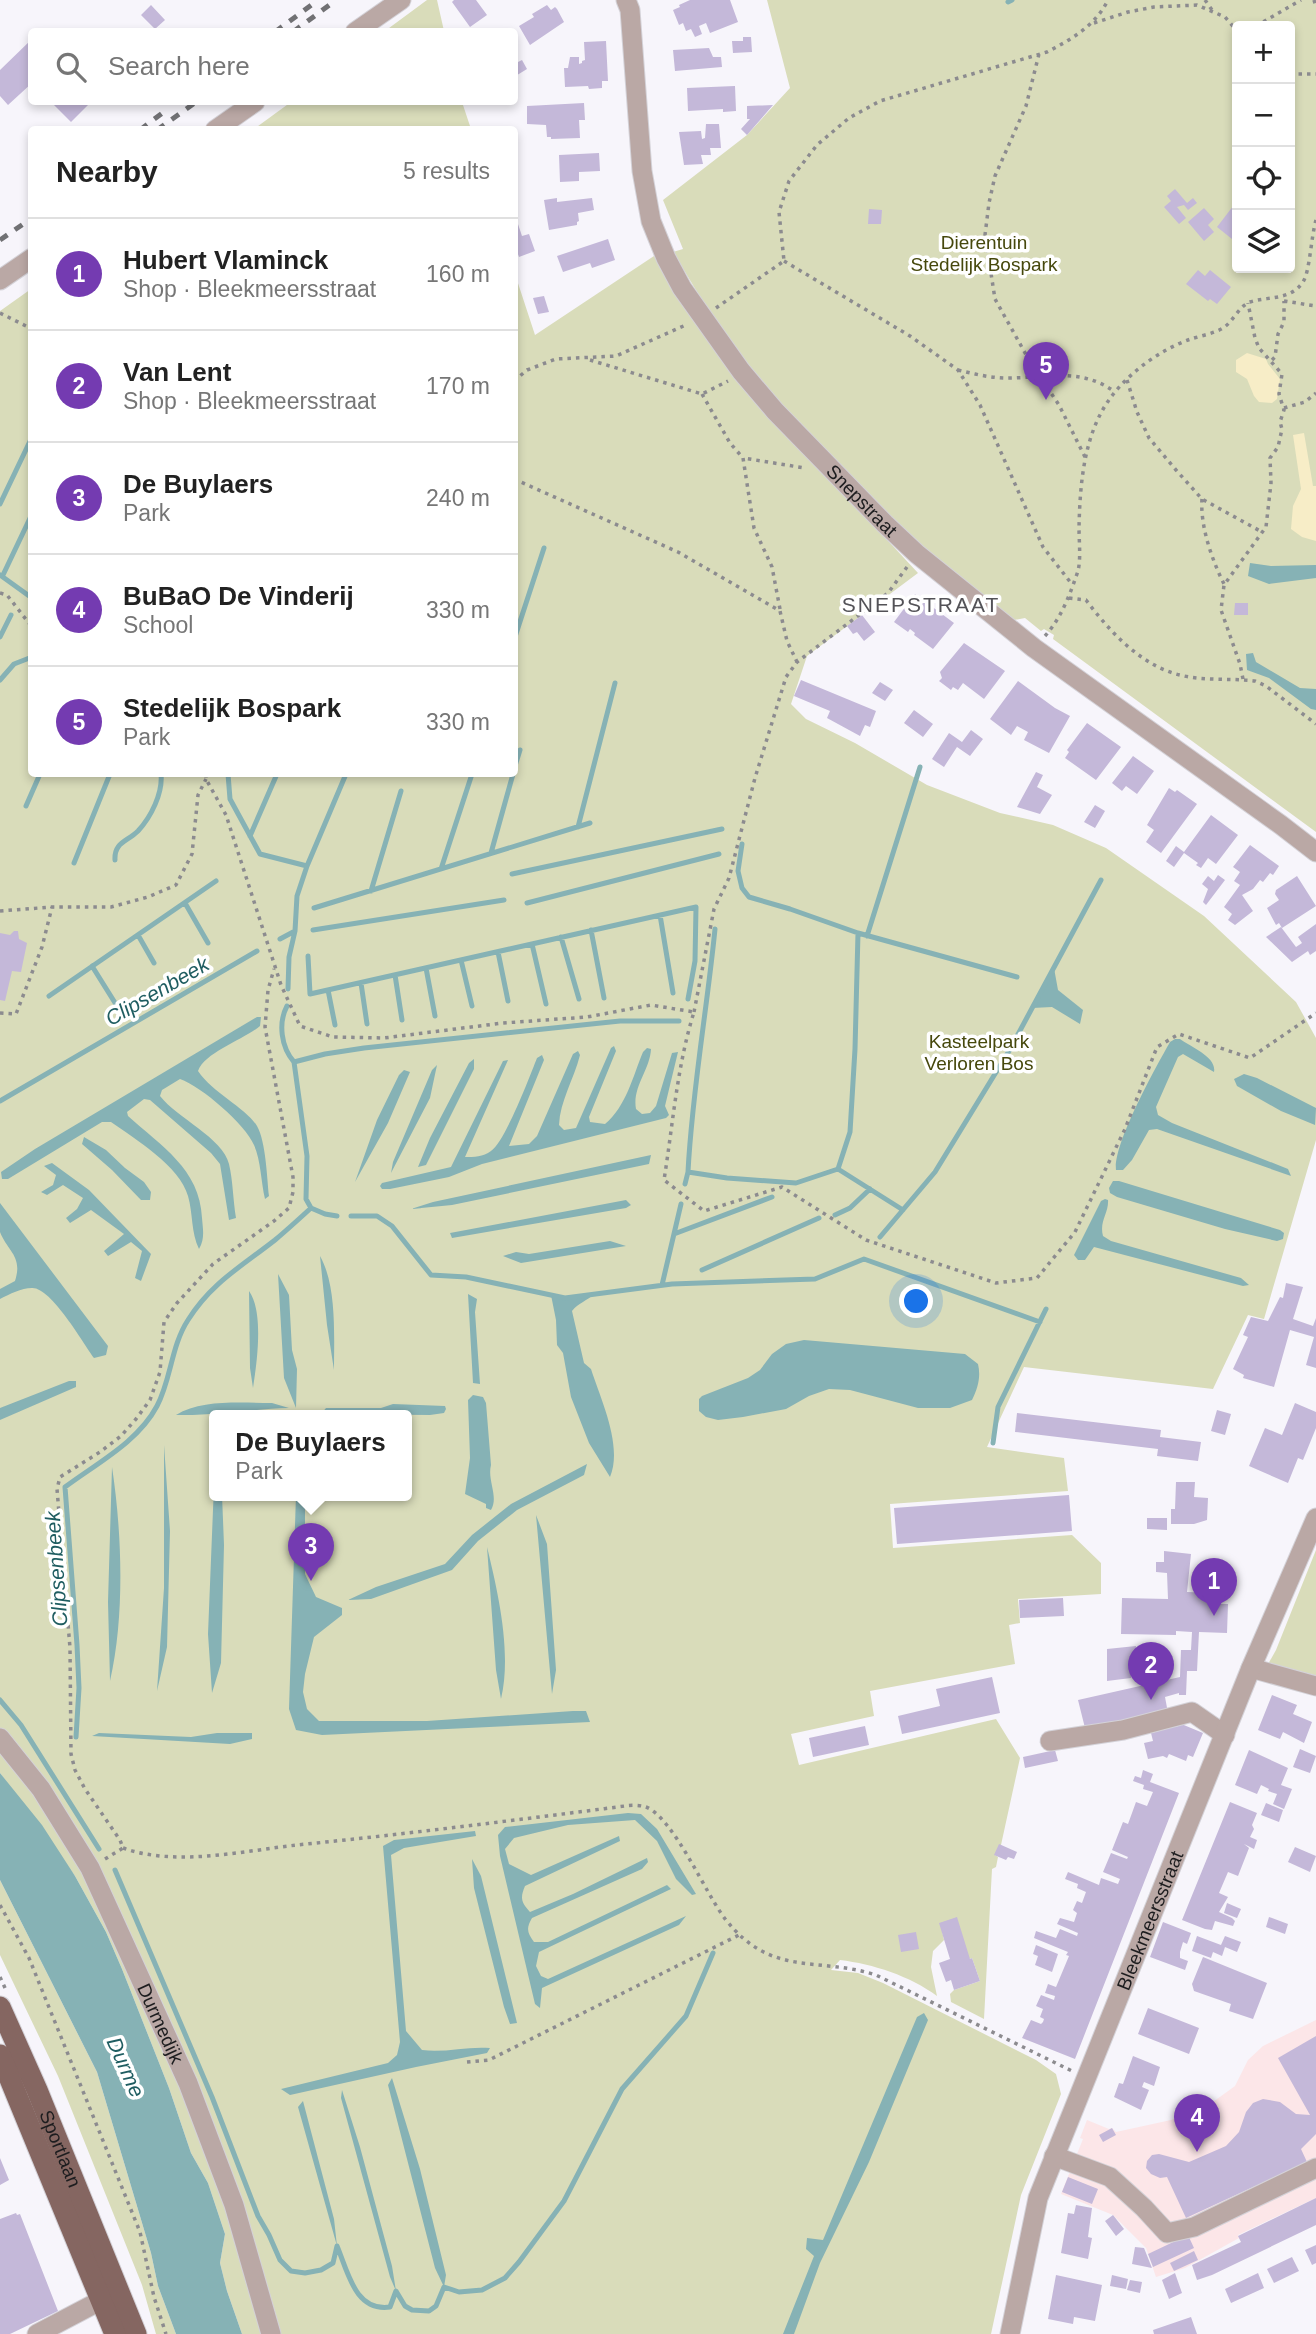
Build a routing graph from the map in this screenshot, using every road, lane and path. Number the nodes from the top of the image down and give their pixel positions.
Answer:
1 (401, 0) edge
2 (626, 0) edge
3 (1108, 0) edge
4 (1205, 0) edge
5 (1301, 0) edge
6 (1314, 0) edge
7 (1316, 7) edge
8 (1213, 12) junction
9 (1265, 21) edge
10 (1092, 24) junction
11 (1232, 25) edge
12 (361, 28) edge
13 (1039, 54) junction
14 (1295, 74) edge
15 (1316, 74) edge
16 (251, 105) edge
17 (221, 126) edge
18 (1316, 220) edge
19 (28, 261) edge
20 (784, 261) junction
21 (0, 280) edge
22 (1282, 300) junction
23 (1248, 303) junction
24 (1316, 306) edge
25 (0, 313) edge
26 (701, 317) junction
27 (28, 327) edge
28 (586, 359) junction
29 (1272, 360) junction
30 (958, 370) junction
31 (741, 371) junction
32 (1040, 376) junction
33 (518, 378) edge
34 (1127, 380) junction
35 (1115, 392) junction
36 (1316, 393) edge
37 (702, 394) junction
38 (1283, 408) junction
39 (1085, 457) junction
40 (743, 458) junction
41 (835, 473) junction
42 (518, 481) edge
43 (1202, 499) junction
44 (1262, 532) junction
45 (917, 554) junction
46 (1071, 583) junction
47 (1224, 585) junction
48 (0, 593) edge
49 (1069, 598) junction
50 (780, 611) junction
51 (28, 622) edge
52 (1034, 648) junction
53 (797, 662) junction
54 (1243, 679) junction
55 (1314, 719) edge
56 (1316, 724) edge
57 (206, 777) edge
58 (206, 777) edge
59 (1316, 852) edge
60 (52, 907) junction
61 (0, 911) edge
62 (275, 967) junction
63 (694, 1012) junction
64 (0, 1013) edge
65 (1316, 1013) edge
66 (1316, 1518) edge
67 (1251, 1668) junction
68 (1316, 1686) edge
69 (1225, 1735) junction
70 (0, 1738) edge
71 (1050, 1741) dead end
72 (123, 1848) junction
73 (90, 1868) junction
74 (0, 1905) edge
75 (739, 1935) junction
76 (0, 2007) edge
77 (467, 2062) dead end
78 (2, 2066) edge
79 (1087, 2079) junction
80 (1054, 2156) junction
81 (1316, 2168) edge
82 (110, 2296) junction
83 (37, 2334) edge
84 (115, 2334) edge
85 (136, 2334) edge
86 (166, 2334) edge
87 (271, 2334) edge
88 (1010, 2334) edge

1 - 12 street
2 - 26 street, Snepstraat
3 - 10 path
4 - 8 path
5 - 9 path
6 - 7 path
8 - 10 path
8 - 11 path
10 - 13 path
13 - 20 path
13 - 32 path
14 - 15 path
16 - 17 street
18 - 22 path
19 - 21 street
20 - 26 path
20 - 30 path
22 - 23 path
22 - 24 path
22 - 29 path
23 - 29 path
23 - 34 path
25 - 27 path
26 - 28 path
26 - 31 street, Snepstraat
28 - 33 path
28 - 37 path
29 - 38 path
30 - 32 path
30 - 46 path
31 - 37 path
31 - 41 street, Snepstraat
32 - 35 path
32 - 39 path
34 - 35 path
34 - 43 path
35 - 39 path
36 - 38 path
37 - 40 path
38 - 44 path
39 - 46 path
40 - 41 path
40 - 50 path
41 - 45 street, Snepstraat
42 - 50 path
43 - 44 path
43 - 47 path
44 - 47 path
45 - 52 street, Snepstraat
45 - 53 path
46 - 49 path
47 - 54 path
48 - 51 path
49 - 52 path
49 - 54 path
50 - 53 path
52 - 59 street, Snepstraat
53 - 63 path
54 - 55 path
55 - 56 path
57 - 60 path
58 - 62 path
60 - 61 path
60 - 64 path
62 - 63 path
62 - 72 path
63 - 65 path
66 - 67 street, Bleekmeersstraat
67 - 68 street
67 - 69 street, Bleekmeersstraat
69 - 71 street
69 - 79 street, Bleekmeersstraat
70 - 73 street, Durmedijk
72 - 73 path
72 - 75 path
73 - 87 street, Durmedijk
74 - 86 path
75 - 77 path
75 - 79 path
76 - 82 main road, Sportlaan
78 - 82 main road, Sportlaan
79 - 80 street, Bleekmeersstraat
80 - 81 street
80 - 88 street, Bleekmeersstraat
82 - 83 street
82 - 84 main road
82 - 85 main road

